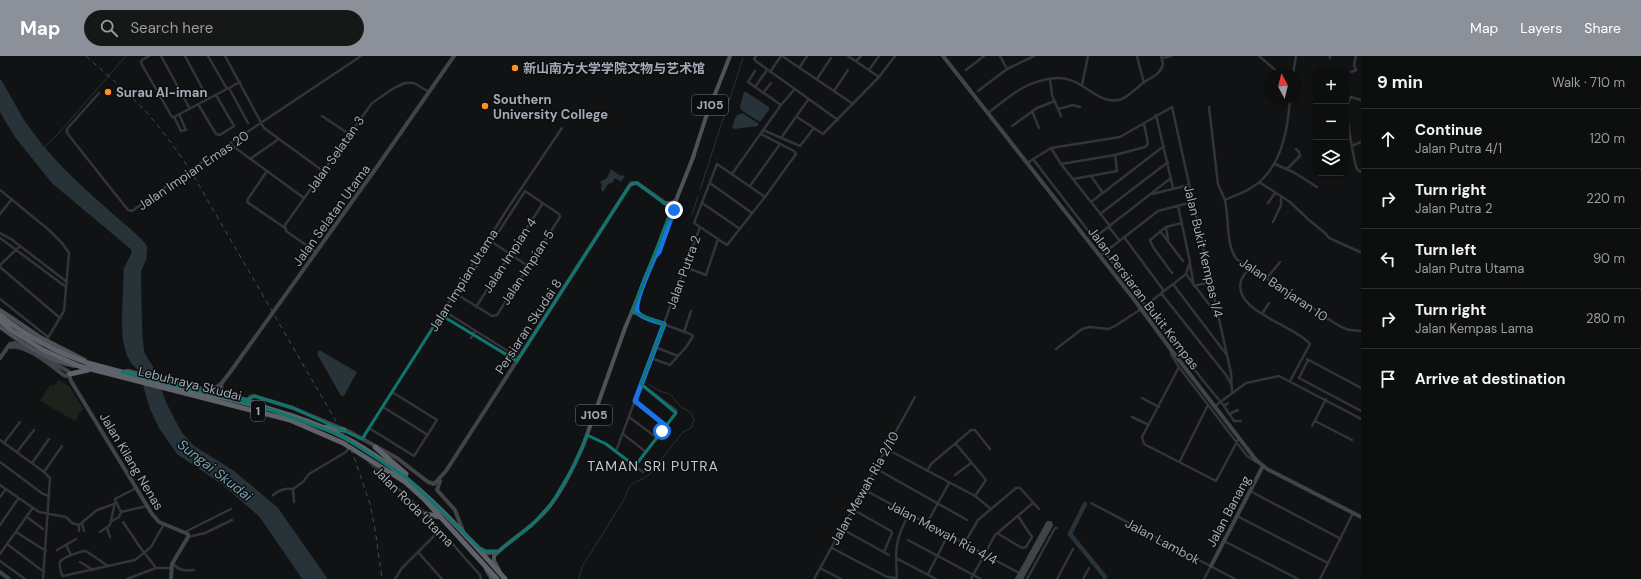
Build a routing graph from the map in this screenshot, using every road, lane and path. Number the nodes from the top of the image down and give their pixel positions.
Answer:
1 (149, 56) edge
2 (161, 56) edge
3 (185, 56) edge
4 (208, 56) edge
5 (225, 56) edge
6 (361, 56) edge
7 (454, 56) edge
8 (730, 56) edge
9 (782, 56) edge
10 (807, 56) edge
11 (848, 56) edge
12 (861, 56) edge
13 (879, 56) edge
14 (895, 56) edge
15 (943, 56) edge
16 (984, 56) edge
17 (1000, 56) edge
18 (1034, 56) edge
19 (1088, 56) edge
20 (1137, 56) edge
21 (1171, 56) edge
22 (1259, 56) edge
23 (1296, 56) edge
24 (1356, 56) edge
25 (755, 57) edge
26 (1161, 57) edge
27 (831, 58) dead end
28 (856, 61) junction
29 (799, 68) junction
30 (1273, 68) edge
31 (1294, 68) edge
32 (1007, 69) junction
33 (848, 70) dead end
34 (869, 70) junction
35 (966, 70) dead end
36 (755, 71) dead end
37 (769, 71) junction
38 (1351, 72) dead end
39 (879, 77) junction
40 (817, 79) junction
41 (1050, 79) junction
42 (240, 82) junction
43 (771, 83) dead end
44 (1144, 83) junction
45 (1082, 85) junction
46 (755, 87) junction
47 (228, 88) junction
48 (794, 90) junction
49 (834, 91) junction
50 (978, 91) dead end
51 (429, 92) junction
52 (99, 93) dead end
53 (764, 93) junction
54 (216, 95) junction
55 (208, 99) junction
56 (808, 100) junction
57 (1361, 100) edge
58 (1055, 101) junction
59 (198, 104) junction
60 (853, 104) junction
61 (1290, 104) edge
62 (781, 105) junction
63 (1080, 107) dead end
64 (1209, 107) dead end
65 (190, 109) junction
66 (1058, 109) junction
67 (1032, 111) junction
68 (988, 113) junction
69 (179, 114) junction
70 (1156, 115) junction
71 (322, 116) dead end
72 (1061, 116) dead end
73 (174, 117) junction
74 (797, 117) junction
75 (838, 120) junction
76 (248, 122) dead end
77 (262, 123) junction
78 (1144, 123) junction
79 (1012, 126) dead end
80 (562, 128) dead end
81 (814, 128) junction
82 (1039, 128) dead end
83 (763, 130) junction
84 (349, 134) junction
85 (761, 134) junction
86 (781, 138) junction
87 (279, 139) junction
88 (1361, 142) edge
89 (230, 144) junction
90 (780, 144) junction
91 (1164, 146) junction
92 (1352, 146) junction
93 (1050, 148) junction
94 (1296, 149) dead end
95 (694, 155) junction
96 (1115, 155) junction
97 (250, 158) junction
98 (1033, 160) junction
99 (1168, 162) junction
100 (1027, 164) junction
101 (1061, 164) junction
102 (1275, 164) junction
103 (1287, 169) junction
104 (267, 171) junction
105 (323, 171) junction
106 (1361, 172) edge
107 (732, 174) junction
108 (1091, 176) junction
109 (1171, 178) junction
110 (1072, 179) junction
111 (1259, 182) junction
112 (710, 183) junction
113 (1189, 185) junction
114 (750, 186) junction
115 (1317, 187) dead end
116 (1174, 188) junction
117 (0, 190) edge
118 (1103, 193) junction
119 (1275, 193) junction
120 (1150, 195) junction
121 (765, 197) junction
122 (1281, 197) junction
123 (304, 198) junction
124 (12, 199) junction
125 (1225, 200) junction
126 (676, 201) junction
127 (1091, 202) junction
128 (1192, 202) junction
129 (543, 203) junction
130 (664, 203) junction
131 (702, 203) junction
132 (1268, 203) dead end
133 (1178, 206) junction
134 (673, 209) junction
135 (752, 213) junction
136 (0, 214) edge
137 (1100, 214) junction
138 (1273, 222) dead end
139 (1182, 223) junction
140 (1109, 226) junction
141 (700, 227) junction
142 (1166, 227) junction
143 (285, 228) junction
144 (741, 228) junction
145 (1160, 231) junction
146 (0, 233) edge
147 (1124, 236) junction
148 (0, 238) edge
149 (1094, 238) junction
150 (718, 239) junction
151 (1119, 240) junction
152 (492, 242) junction
153 (1169, 242) junction
154 (20, 246) junction
155 (17, 249) junction
156 (316, 252) junction
157 (1104, 252) junction
158 (1360, 252) dead end
159 (510, 254) junction
160 (1100, 256) junction
161 (1183, 260) dead end
162 (1190, 262) junction
163 (1280, 262) dead end
164 (0, 266) edge
165 (528, 266) junction
166 (685, 267) junction
167 (1250, 268) junction
168 (1172, 273) dead end
169 (1186, 274) junction
170 (1267, 278) junction
171 (67, 282) junction
172 (1210, 282) junction
173 (1173, 284) junction
174 (1194, 286) junction
175 (66, 287) junction
176 (641, 290) junction
177 (1164, 290) junction
178 (1161, 293) junction
179 (0, 299) edge
180 (1215, 303) junction
181 (1269, 303) dead end
182 (1207, 304) junction
183 (1145, 305) junction
184 (476, 307) junction
185 (1141, 309) junction
186 (0, 310) edge
187 (444, 311) junction
188 (691, 311) dead end
189 (632, 312) junction
190 (0, 314) edge
191 (1262, 314) junction
192 (441, 315) junction
193 (640, 315) junction
194 (1218, 317) junction
195 (60, 318) junction
196 (0, 321) edge
197 (664, 324) junction
198 (0, 327) edge
199 (625, 328) junction
200 (475, 331) junction
201 (1361, 331) edge
202 (684, 332) junction
203 (9, 334) junction
204 (472, 335) junction
205 (470, 338) dead end
206 (47, 339) junction
207 (1224, 340) junction
208 (36, 342) junction
209 (1217, 342) junction
210 (17, 344) junction
211 (25, 344) junction
212 (11, 347) junction
213 (655, 347) junction
214 (1169, 347) junction
215 (1056, 349) dead end
216 (1227, 355) junction
217 (678, 356) junction
218 (0, 357) edge
219 (1304, 357) junction
220 (651, 358) junction
221 (518, 360) junction
222 (1308, 360) junction
223 (0, 361) edge
224 (79, 366) junction
225 (100, 367) junction
226 (1179, 367) junction
227 (91, 370) junction
228 (1231, 373) junction
229 (67, 374) junction
230 (129, 375) junction
231 (1226, 375) junction
232 (1290, 381) junction
233 (221, 384) junction
234 (641, 384) junction
235 (171, 385) junction
236 (1232, 387) junction
237 (1361, 388) edge
238 (210, 391) junction
239 (392, 392) junction
240 (1232, 393) junction
241 (225, 394) junction
242 (915, 397) dead end
243 (1142, 398) dead end
244 (1326, 399) junction
245 (248, 400) junction
246 (635, 401) junction
247 (1221, 401) junction
248 (1228, 403) dead end
249 (1208, 405) junction
250 (1214, 406) junction
251 (1224, 406) junction
252 (263, 407) junction
253 (383, 407) junction
254 (1159, 407) junction
255 (1238, 410) dead end
256 (1361, 411) edge
257 (1229, 414) junction
258 (1132, 417) dead end
259 (629, 418) junction
260 (1361, 419) edge
261 (1241, 421) dead end
262 (1315, 421) junction
263 (20, 422) dead end
264 (1149, 425) junction
265 (321, 426) junction
266 (666, 426) junction
267 (1312, 426) dead end
268 (369, 428) junction
269 (34, 430) dead end
270 (344, 430) junction
271 (366, 433) junction
272 (623, 434) junction
273 (428, 435) junction
274 (587, 435) junction
275 (358, 437) junction
276 (657, 438) junction
277 (1239, 438) junction
278 (49, 439) dead end
279 (0, 440) edge
280 (363, 440) junction
281 (1352, 440) dead end
282 (1236, 442) junction
283 (4, 443) junction
284 (956, 444) junction
285 (62, 446) dead end
286 (349, 446) junction
287 (375, 447) junction
288 (885, 448) junction
289 (990, 449) dead end
290 (17, 452) junction
291 (616, 452) junction
292 (646, 452) junction
293 (361, 453) junction
294 (1180, 461) junction
295 (0, 462) edge
296 (32, 463) junction
297 (971, 463) junction
298 (635, 466) junction
299 (1263, 466) junction
300 (875, 468) junction
301 (927, 471) junction
302 (44, 472) junction
303 (643, 472) dead end
304 (955, 475) dead end
305 (441, 477) junction
306 (949, 482) junction
307 (0, 485) edge
308 (417, 487) junction
309 (137, 488) junction
310 (6, 489) junction
311 (863, 489) junction
312 (293, 490) junction
313 (1250, 491) junction
314 (272, 495) dead end
315 (49, 496) junction
316 (975, 496) junction
317 (0, 497) edge
318 (18, 498) junction
319 (294, 502) dead end
320 (115, 503) junction
321 (938, 503) junction
322 (1033, 503) junction
323 (1091, 503) dead end
324 (147, 506) junction
325 (32, 509) junction
326 (231, 509) dead end
327 (852, 509) junction
328 (991, 509) junction
329 (1039, 509) dead end
330 (121, 512) junction
331 (1353, 513) junction
332 (48, 514) junction
333 (426, 514) junction
334 (908, 514) junction
335 (1018, 516) junction
336 (1237, 516) junction
337 (1360, 516) edge
338 (26, 517) junction
339 (441, 518) junction
340 (232, 520) dead end
341 (968, 520) dead end
342 (111, 521) junction
343 (123, 522) dead end
344 (82, 523) junction
345 (926, 523) junction
346 (164, 524) junction
347 (1049, 524) dead end
348 (0, 525) edge
349 (78, 525) junction
350 (107, 528) junction
351 (1057, 528) dead end
352 (43, 529) dead end
353 (842, 529) junction
354 (84, 530) dead end
355 (440, 530) junction
356 (79, 531) dead end
357 (16, 532) junction
358 (100, 532) dead end
359 (185, 532) junction
360 (463, 533) junction
361 (997, 533) junction
362 (948, 535) junction
363 (110, 537) dead end
364 (188, 537) junction
365 (76, 539) dead end
366 (1341, 539) junction
367 (908, 540) dead end
368 (1224, 541) junction
369 (7, 544) junction
370 (66, 544) junction
371 (473, 544) junction
372 (964, 544) junction
373 (832, 548) junction
374 (1073, 549) dead end
375 (57, 550) dead end
376 (46, 551) junction
377 (499, 551) junction
378 (418, 552) junction
379 (884, 552) junction
380 (0, 554) edge
381 (145, 554) junction
382 (889, 554) dead end
383 (984, 554) junction
384 (71, 555) junction
385 (937, 555) junction
386 (478, 558) junction
387 (895, 558) junction
388 (0, 561) edge
389 (80, 562) dead end
390 (1328, 563) junction
391 (108, 566) junction
392 (172, 566) junction
393 (1211, 566) junction
394 (156, 568) junction
395 (820, 568) junction
396 (1089, 568) dead end
397 (93, 570) junction
398 (194, 570) dead end
399 (0, 572) edge
400 (44, 573) junction
401 (928, 574) junction
402 (973, 574) junction
403 (1021, 576) edge
404 (126, 578) edge
405 (501, 578) edge
406 (897, 578) edge
407 (9, 579) edge
408 (25, 579) edge
409 (43, 579) edge
410 (171, 579) edge
411 (395, 579) edge
412 (442, 579) edge
413 (481, 579) edge
414 (492, 579) edge
415 (814, 579) edge
416 (841, 579) edge
417 (936, 579) edge
418 (971, 579) edge
419 (981, 579) edge
420 (1017, 579) edge
421 (1027, 579) edge
422 (1057, 579) edge
423 (1083, 579) edge
424 (1204, 579) edge
425 (1235, 579) edge
426 (1298, 579) edge
427 (1320, 579) edge

1 - 73 street
2 - 65 street
3 - 55 street
4 - 47 street
5 - 42 street
6 - 77 street, Jalan Impian Emas 20
7 - 51 street, Jalan Selatan Utama
8 - 95 main road, J105
9 - 29 street
9 - 37 street
10 - 29 street
11 - 28 street
12 - 28 street
13 - 34 street
14 - 39 street
15 - 68 street, Jalan Persiaran Bukit Kempas
16 - 35 street
17 - 32 street
18 - 32 street
19 - 45 street
20 - 44 street
21 - 26 street
22 - 30 street
23 - 31 street
24 - 38 street
25 - 37 street
26 - 44 street
27 - 40 street
28 - 34 street
29 - 40 street
32 - 50 street
33 - 49 street
34 - 39 street
36 - 46 street
37 - 46 street
37 - 48 street
39 - 60 street
40 - 49 street
41 - 45 street
41 - 58 street
41 - 68 street
42 - 47 street
42 - 77 street
43 - 53 street
44 - 45 street
46 - 53 street
47 - 54 street
47 - 76 street
48 - 56 street
48 - 62 street
49 - 60 street
51 - 84 street, Jalan Selatan 3
51 - 156 street, Jalan Selatan Utama
52 - 89 street, Jalan Impian Emas 20
53 - 62 street
54 - 55 street
54 - 59 street
55 - 59 street
56 - 74 street
56 - 75 street
57 - 92 street
58 - 66 street
58 - 67 street
59 - 65 street
60 - 75 street
61 - 102 street
62 - 83 street
63 - 66 street
64 - 125 street, Jalan Banjaran 10
65 - 69 street
66 - 72 street
67 - 79 street
67 - 82 street
68 - 100 street, Jalan Persiaran Bukit Kempas
69 - 73 street
69 - 73 street
70 - 78 street
70 - 91 street
70 - 113 street, Jalan Bukit Kempas 1/4
71 - 84 street
74 - 81 street
74 - 86 street
75 - 81 street
77 - 87 street
77 - 89 street, Jalan Impian Emas 20
78 - 93 street
78 - 96 street
80 - 187 street, Jalan Impian Utama
81 - 86 street
83 - 85 street
83 - 86 street
84 - 105 street, Jalan Selatan 3
85 - 90 street
85 - 107 street
87 - 97 street
87 - 105 street
88 - 92 street
89 - 97 street
90 - 114 street
90 - 121 street
91 - 99 street
91 - 118 street
92 - 106 street
93 - 98 street
93 - 101 street
94 - 103 street
95 - 126 main road, J105
95 - 134 main road, J105
96 - 101 street
96 - 108 street
97 - 104 street
98 - 100 street
98 - 149 street
99 - 109 street
99 - 137 street
100 - 160 street, Jalan Persiaran Bukit Kempas
101 - 110 street
102 - 103 street
102 - 111 street
103 - 115 street
104 - 123 street
104 - 143 street
105 - 123 street, Jalan Selatan 3
107 - 112 street
107 - 114 street
108 - 110 street
108 - 118 street
109 - 116 street
109 - 120 street
110 - 127 street
111 - 119 street
111 - 125 street
112 - 131 street
112 - 135 street
113 - 116 street
113 - 128 street, Jalan Bukit Kempas 1/4
114 - 121 street
116 - 120 street
117 - 124 street
118 - 127 street
119 - 122 street
119 - 132 street
120 - 140 street
121 - 135 street
122 - 138 street
122 - 158 street
123 - 143 street, Jalan Selatan 3
124 - 136 street
124 - 171 street
125 - 167 street, Jalan Banjaran 10
126 - 130 main road
126 - 134 main road, J105
127 - 137 street
128 - 133 street
128 - 172 street, Jalan Bukit Kempas 1/4
129 - 152 street
129 - 159 street, Jalan Impian 4
129 - 165 street, Jalan Impian 5
130 - 134 street
130 - 221 street, Persiaran Skudai 8
131 - 141 street
131 - 144 street
133 - 139 street
133 - 147 street
134 - 176 main road, J105
135 - 144 street
137 - 140 street
139 - 142 street
139 - 162 street
140 - 149 street
140 - 151 street
141 - 150 street
141 - 166 street, Jalan Putra 2
142 - 145 street
142 - 153 street
143 - 156 street
144 - 150 street
145 - 153 street
145 - 168 street
146 - 154 street
147 - 151 street
147 - 177 street
148 - 155 street
149 - 157 street
150 - 166 street
151 - 157 street
152 - 159 street
152 - 184 street
153 - 161 street
154 - 155 street
154 - 171 street
155 - 164 street
155 - 175 street
156 - 233 street, Jalan Selatan Utama
157 - 160 street
157 - 183 street
159 - 165 street
159 - 184 street, Jalan Impian 4
160 - 185 street, Jalan Persiaran Bukit Kempas
162 - 169 street
162 - 174 street
163 - 170 street
164 - 195 street
165 - 184 street, Jalan Impian 5
166 - 197 street, Jalan Putra 2
167 - 170 street, Jalan Banjaran 10
167 - 191 street
169 - 173 street
169 - 174 street
170 - 201 street, Jalan Banjaran 10
171 - 175 street
172 - 174 street
172 - 180 street, Jalan Bukit Kempas 1/4
173 - 177 street
173 - 209 street
174 - 182 street
175 - 195 street
176 - 189 main road, J105
176 - 193 main road
177 - 178 street
178 - 183 street
178 - 231 street
179 - 206 street
180 - 182 street
180 - 194 street, Jalan Bukit Kempas 1/4
181 - 191 street
182 - 194 street
183 - 185 street
183 - 247 street
185 - 214 street, Jalan Persiaran Bukit Kempas
185 - 215 street
186 - 206 main road
187 - 192 street, Jalan Impian Utama
187 - 200 street
188 - 202 street
189 - 193 street
189 - 199 main road, J105
190 - 208 highway, Lebuhraya Skudai / 1
191 - 219 street
192 - 204 street
192 - 239 street, Jalan Impian Utama
193 - 197 street
193 - 199 main road
194 - 207 street, Jalan Bukit Kempas 1/4
195 - 206 street
196 - 208 highway, Lebuhraya Skudai / 1
197 - 202 street
197 - 213 street, Jalan Putra 2
198 - 203 main road
199 - 274 main road, J105
200 - 204 street
200 - 221 street
202 - 217 street
203 - 211 main road
203 - 218 street
204 - 205 street
204 - 221 street
206 - 225 main road
207 - 209 street
207 - 216 street, Jalan Bukit Kempas 1/4
208 - 224 highway, Lebuhraya Skudai / 1
208 - 225 highway, Lebuhraya Skudai / 1
209 - 216 street
210 - 211 street
210 - 212 street
210 - 218 street
210 - 229 street
211 - 224 main road
212 - 223 street
212 - 229 street
213 - 217 street
213 - 220 street, Jalan Putra 2
214 - 226 street
214 - 250 street, Jalan Persiaran Bukit Kempas
216 - 228 street, Jalan Bukit Kempas 1/4
217 - 220 street
219 - 222 street
219 - 232 street
220 - 234 street, Jalan Putra 2
221 - 305 street, Persiaran Skudai 8
222 - 237 street
222 - 256 street
224 - 227 highway, Lebuhraya Skudai / 1
225 - 230 highway, Lebuhraya Skudai / 1
226 - 249 street
226 - 254 street
227 - 229 highway
227 - 230 highway, Lebuhraya Skudai / 1
228 - 231 street
228 - 236 street, Jalan Bukit Kempas 1/4
229 - 309 street, Jalan Kilang Nenas
230 - 235 highway, Lebuhraya Skudai / 1
231 - 236 street
232 - 240 street
232 - 244 street
233 - 238 street, Jalan Selatan Utama
233 - 241 street
234 - 246 street, Jalan Putra 2
234 - 266 street
235 - 238 main road, Lebuhraya Skudai
235 - 252 highway, Lebuhraya Skudai / 1
235 - 286 highway, Lebuhraya Skudai / 1
236 - 240 street, Jalan Bukit Kempas 1/4
238 - 241 main road, Lebuhraya Skudai
239 - 253 street, Jalan Impian Utama
239 - 273 street
240 - 247 street
241 - 245 main road, Lebuhraya Skudai
242 - 288 street, Jalan Mewah Ria 2/10
243 - 254 street
244 - 260 street
244 - 262 street
245 - 252 main road, Lebuhraya Skudai
245 - 270 street
246 - 259 street, Jalan Putra 2
246 - 266 street
247 - 250 street
247 - 251 street
248 - 251 street
249 - 282 street
249 - 294 street
250 - 277 street, Jalan Persiaran Bukit Kempas
251 - 257 street
252 - 265 highway, Lebuhraya Skudai / 1
253 - 268 street, Jalan Impian Utama
253 - 273 street
254 - 264 street
255 - 257 street
257 - 261 street
258 - 264 street
259 - 272 street, Jalan Putra 2
259 - 276 street
262 - 267 street
262 - 281 street
263 - 283 street
264 - 294 street
265 - 270 highway
265 - 308 highway, Lebuhraya Skudai / 1
266 - 276 street
268 - 271 street, Jalan Impian Utama
268 - 273 street
269 - 290 street
270 - 275 street
271 - 275 street
271 - 280 street, Jalan Impian Utama
272 - 291 street, Jalan Putra 2
272 - 292 street
274 - 291 street
274 - 377 main road, J105
275 - 280 street
276 - 292 street
277 - 282 street
277 - 299 street, Jalan Persiaran Bukit Kempas
278 - 296 street
279 - 283 street
280 - 287 street
282 - 294 street
282 - 299 street
283 - 290 street
284 - 289 street
284 - 297 street
284 - 301 street
285 - 302 street
286 - 293 highway, Lebuhraya Skudai / 1
286 - 312 street
287 - 305 street
287 - 308 highway
288 - 300 street, Jalan Mewah Ria 2/10
288 - 301 street
290 - 296 street
291 - 298 street
292 - 298 street
293 - 333 street, Jalan Roda Utama
293 - 339 highway, Lebuhraya Skudai / 1
295 - 315 street
296 - 302 street
297 - 304 street
297 - 316 street
298 - 303 street
299 - 313 street, Jalan Banang
299 - 331 street, Jalan Persiaran Bukit Kempas
300 - 311 street, Jalan Mewah Ria 2/10
300 - 321 street
301 - 306 street
302 - 315 street
305 - 360 street
306 - 316 street
306 - 321 street
307 - 310 street
308 - 360 highway, Lebuhraya Skudai / 1
309 - 320 street
309 - 324 street, Jalan Kilang Nenas
310 - 317 street
310 - 318 street
311 - 327 street, Jalan Mewah Ria 2/10
311 - 334 street, Jalan Mewah Ria 4/4
312 - 314 street
312 - 319 street
313 - 336 street, Jalan Banang
313 - 366 street
315 - 332 street
316 - 328 street
318 - 325 street
318 - 348 street
320 - 330 street
320 - 342 street
320 - 344 street
321 - 341 street
321 - 345 street
322 - 328 street
322 - 329 street
322 - 335 street
323 - 393 street, Jalan Lambok
324 - 330 street
324 - 346 street, Jalan Kilang Nenas
325 - 332 street
325 - 338 street
326 - 359 street
327 - 353 street, Jalan Mewah Ria 2/10
327 - 379 street
328 - 372 street
330 - 342 street
331 - 337 street, Jalan Persiaran Bukit Kempas
331 - 366 street
332 - 349 street
332 - 376 street
333 - 339 highway
333 - 355 street, Jalan Roda Utama
334 - 345 street, Jalan Mewah Ria 4/4
334 - 387 street
335 - 361 street
335 - 361 street
336 - 368 street, Jalan Banang
336 - 390 street
338 - 352 street
338 - 357 street
339 - 386 highway, Lebuhraya Skudai / 1
340 - 364 street
342 - 350 street
343 - 381 street
344 - 349 street
344 - 354 street
345 - 362 street, Jalan Mewah Ria 4/4
346 - 359 street, Jalan Kilang Nenas
346 - 381 street
347 - 403 street
349 - 356 street
350 - 358 street
350 - 363 street
351 - 421 street
353 - 373 street, Jalan Mewah Ria 2/10
353 - 379 street
355 - 378 street
355 - 413 street, Jalan Roda Utama
357 - 369 street
357 - 376 street
359 - 364 street
360 - 371 highway, Lebuhraya Skudai / 1
361 - 383 street
362 - 372 street, Jalan Mewah Ria 4/4
362 - 385 street
364 - 392 street
365 - 370 street
366 - 390 street
367 - 385 street
368 - 393 street, Jalan Banang
368 - 426 street
369 - 380 street
369 - 400 street
370 - 375 street
370 - 384 street
371 - 377 main road
371 - 405 highway, Lebuhraya Skudai / 1
372 - 383 street, Jalan Mewah Ria 4/4
373 - 395 street, Jalan Mewah Ria 2/10
373 - 406 street
374 - 422 street
376 - 400 street
377 - 405 main road
378 - 411 street
378 - 412 street
379 - 382 street
381 - 391 street
381 - 394 street
383 - 402 street
383 - 403 street, Jalan Mewah Ria 4/4
384 - 391 street
384 - 397 street
385 - 401 street
385 - 402 street
386 - 405 highway, Lebuhraya Skudai / 1
386 - 414 main road
387 - 401 street
387 - 406 street
388 - 408 street
389 - 397 street
390 - 427 street
391 - 397 street
392 - 394 street
392 - 398 street
392 - 410 street
393 - 424 street
393 - 425 street, Jalan Lambok
394 - 404 street
395 - 415 street, Jalan Mewah Ria 2/10
395 - 416 street
396 - 423 street
399 - 407 street
400 - 409 street
401 - 417 street
402 - 418 street
402 - 419 street
403 - 420 street

